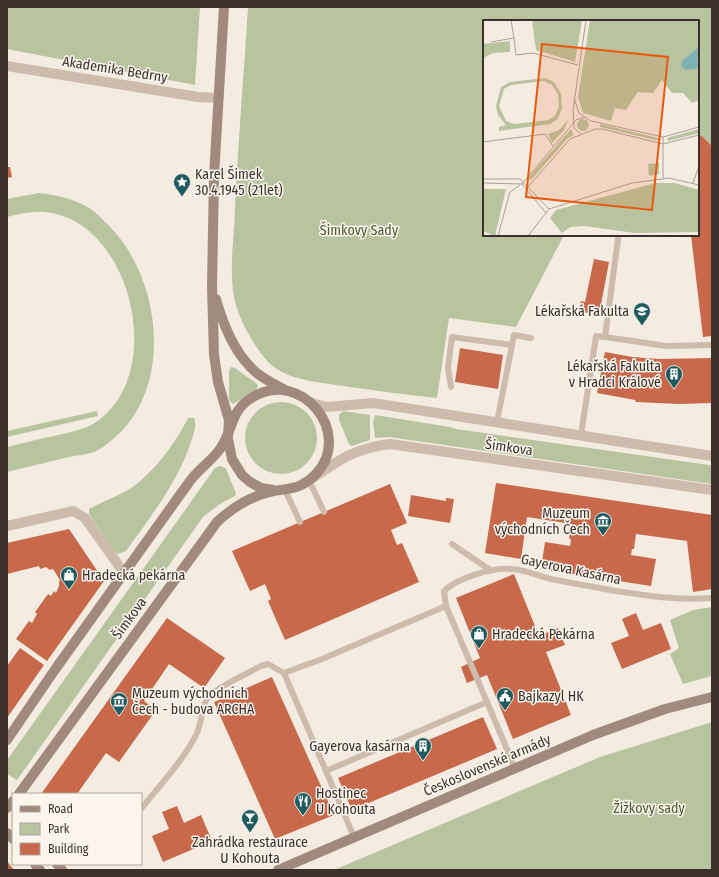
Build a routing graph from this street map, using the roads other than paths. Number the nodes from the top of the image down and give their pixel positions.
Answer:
1 (224, 7) edge
2 (7, 66) edge
3 (219, 98) junction
4 (618, 239) dead end
5 (212, 286) junction
6 (605, 337) junction
7 (531, 338) dead end
8 (512, 345) junction
9 (712, 345) edge
10 (451, 387) dead end
11 (287, 391) junction
12 (312, 403) junction
13 (497, 422) junction
14 (229, 430) junction
15 (581, 436) junction
16 (712, 456) edge
17 (309, 480) junction
18 (285, 490) junction
19 (712, 490) edge
20 (324, 512) dead end
21 (300, 522) dead end
22 (7, 526) edge
23 (452, 544) dead end
24 (490, 570) junction
25 (124, 573) junction
26 (712, 598) edge
27 (446, 606) junction
28 (284, 673) junction
29 (712, 697) edge
30 (487, 702) junction
31 (7, 740) edge
32 (516, 768) junction
33 (326, 771) junction
34 (20, 793) edge
35 (142, 808) edge
36 (354, 837) junction
37 (278, 870) edge

1 - 3 street
2 - 3 street, Akademika Bedrny
3 - 5 street
4 - 6 lane
5 - 11 street
5 - 14 street
6 - 9 lane
6 - 15 lane
7 - 8 lane
8 - 10 lane
8 - 13 lane
11 - 12 street, Šimkova
11 - 14 street, Šimkova
12 - 13 street, Šimkova
12 - 17 street, Šimkova
13 - 15 street, Šimkova
14 - 18 street, Šimkova
14 - 25 street, Šimkova
15 - 16 street, Šimkova
17 - 18 street, Šimkova
17 - 19 street, Šimkova
17 - 20 lane
18 - 21 lane
18 - 34 street, Šimkova
22 - 25 street
23 - 24 lane
24 - 26 lane, Gayerova Kasárna
24 - 27 lane, Gayerova Kasárna
25 - 31 street, Šimkova
27 - 28 lane
27 - 30 lane
28 - 33 lane
28 - 35 lane
29 - 32 street, Československé armády
30 - 32 lane
30 - 33 lane
32 - 36 street, Československé armády
33 - 36 lane
36 - 37 street, Československé armády

